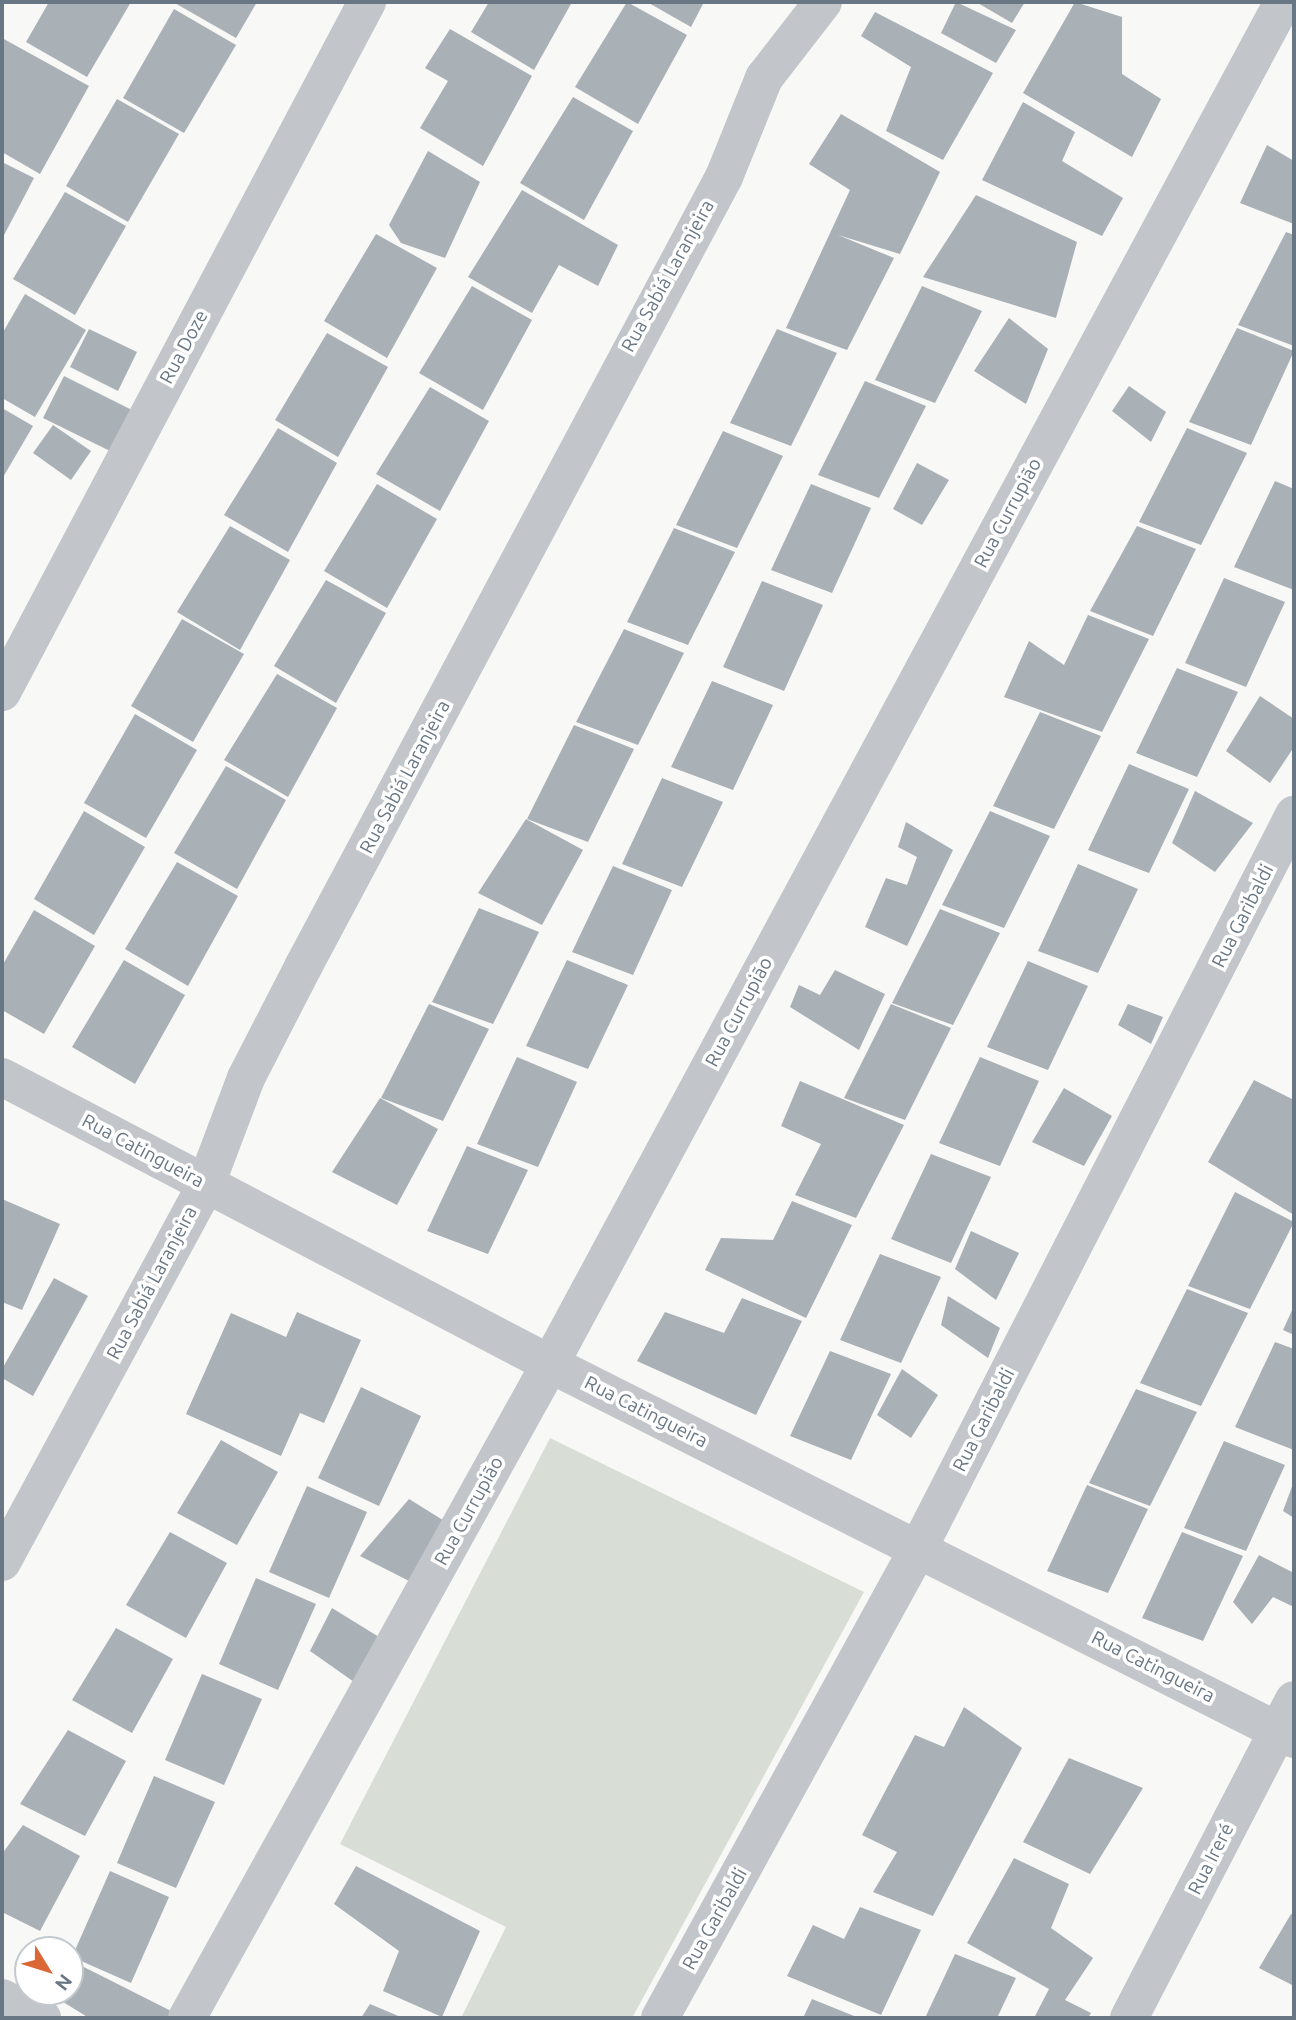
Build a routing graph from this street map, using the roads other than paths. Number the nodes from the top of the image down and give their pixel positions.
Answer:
1 (367, 2) edge
2 (823, 2) edge
3 (1283, 2) edge
4 (2, 692) edge
5 (1294, 815) edge
6 (2, 1077) edge
7 (206, 1184) junction
8 (550, 1364) junction
9 (918, 1549) junction
10 (2, 1562) edge
11 (1289, 1723) edge
12 (2, 1998) edge
13 (42, 2018) edge
14 (187, 2018) edge
15 (660, 2018) edge
16 (1129, 2018) edge

1 - 4 street, Rua Doze
2 - 7 street, Rua Sabiá Laranjeira
3 - 8 street, Rua Currupião
5 - 9 street, Rua Garibaldi
6 - 7 street, Rua Catingueira
7 - 8 street, Rua Catingueira
7 - 10 street, Rua Sabiá Laranjeira
8 - 9 street, Rua Catingueira
8 - 14 street, Rua Currupião
9 - 11 street, Rua Catingueira
9 - 15 street, Rua Garibaldi
11 - 16 street, Rua Ireré
12 - 13 street

